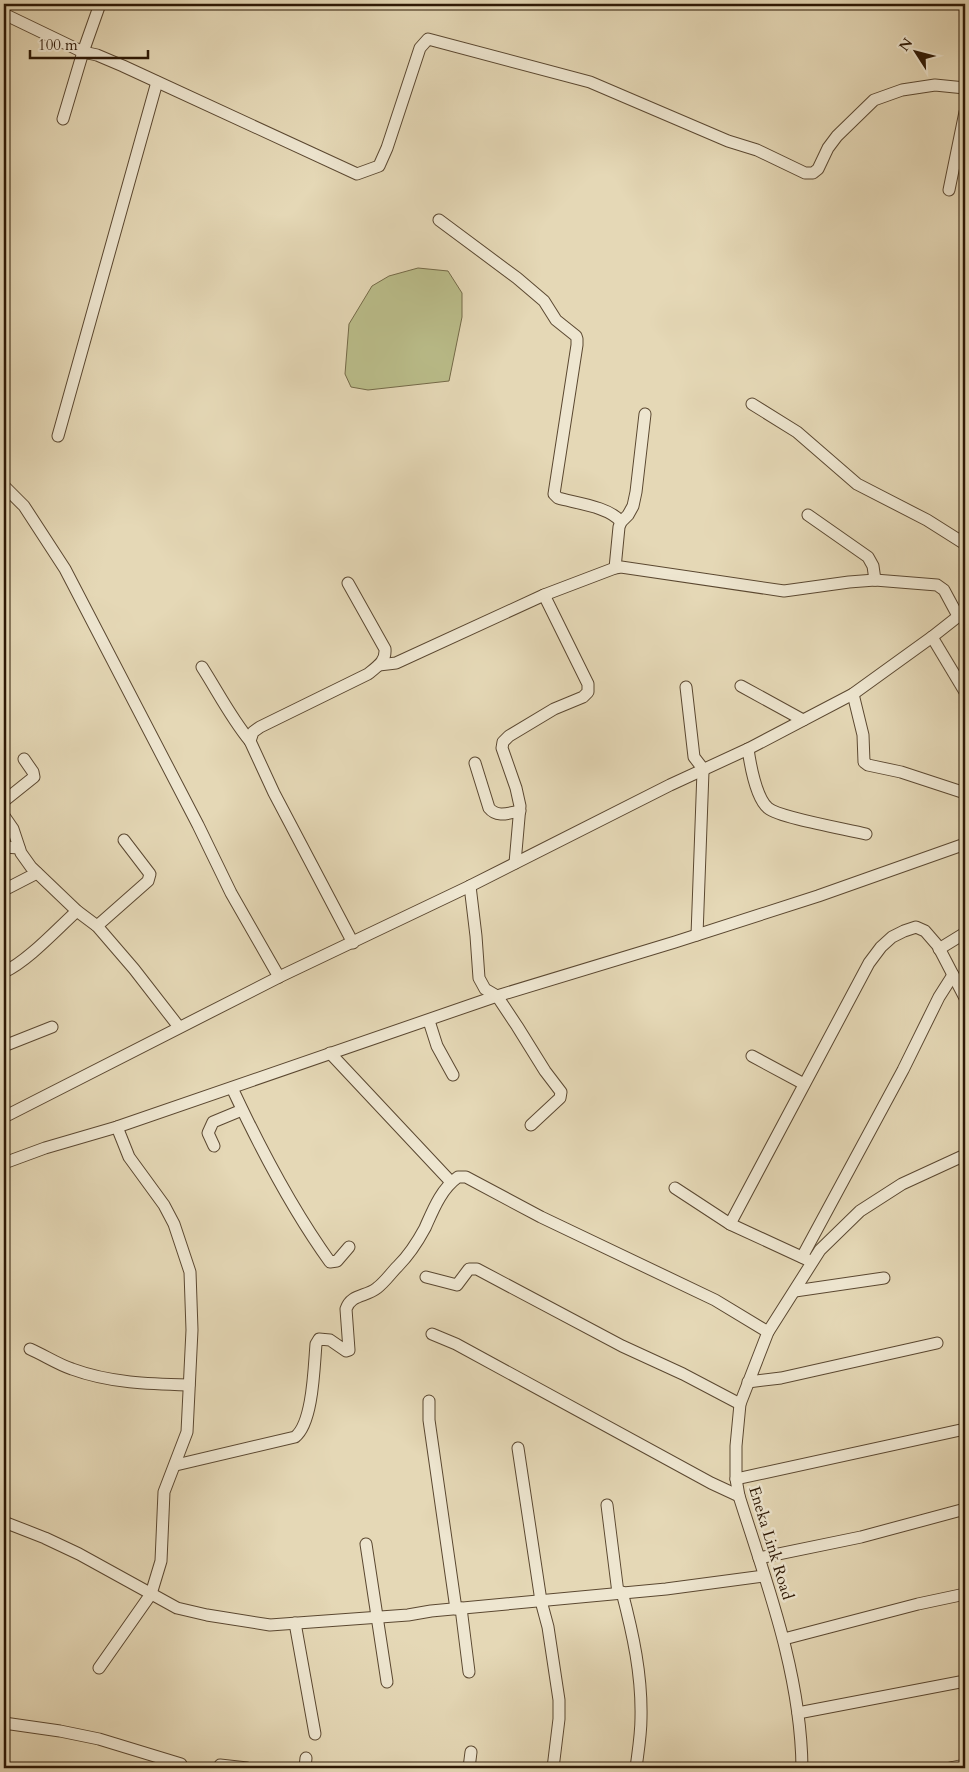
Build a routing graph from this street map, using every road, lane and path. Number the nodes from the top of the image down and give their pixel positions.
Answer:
1 (100, 4) edge
2 (8, 11) edge
3 (83, 52) junction
4 (157, 82) junction
5 (965, 88) edge
6 (965, 112) edge
7 (63, 119) dead end
8 (949, 190) dead end
9 (439, 220) dead end
10 (752, 404) dead end
11 (646, 414) dead end
12 (58, 436) dead end
13 (4, 486) edge
14 (808, 515) dead end
15 (621, 522) junction
16 (965, 544) edge
17 (615, 568) junction
18 (875, 580) junction
19 (348, 583) dead end
20 (544, 595) junction
21 (962, 613) edge
22 (932, 637) junction
23 (379, 665) junction
24 (202, 667) dead end
25 (741, 686) dead end
26 (686, 687) dead end
27 (965, 692) edge
28 (854, 694) junction
29 (803, 720) junction
30 (250, 741) junction
31 (748, 749) junction
32 (24, 759) dead end
33 (475, 763) dead end
34 (704, 771) junction
35 (965, 793) edge
36 (4, 801) edge
37 (520, 810) junction
38 (4, 816) edge
39 (866, 834) dead end
40 (124, 840) dead end
41 (965, 844) edge
42 (4, 847) edge
43 (19, 848) junction
44 (515, 863) junction
45 (37, 873) junction
46 (470, 886) junction
47 (4, 890) edge
48 (77, 910) junction
49 (97, 926) junction
50 (965, 932) edge
51 (697, 935) junction
52 (353, 943) junction
53 (939, 949) junction
54 (4, 972) edge
55 (953, 976) junction
56 (279, 977) junction
57 (497, 996) junction
58 (965, 998) edge
59 (429, 1021) junction
60 (52, 1027) dead end
61 (179, 1027) junction
62 (4, 1046) edge
63 (330, 1053) junction
64 (752, 1056) dead end
65 (453, 1076) dead end
66 (804, 1084) junction
67 (232, 1088) junction
68 (242, 1110) junction
69 (4, 1116) edge
70 (532, 1125) dead end
71 (117, 1127) junction
72 (214, 1146) dead end
73 (965, 1155) edge
74 (4, 1161) edge
75 (451, 1182) junction
76 (676, 1188) dead end
77 (730, 1224) junction
78 (349, 1247) dead end
79 (807, 1259) junction
80 (426, 1278) dead end
81 (884, 1278) dead end
82 (795, 1291) junction
83 (768, 1332) junction
84 (432, 1334) dead end
85 (937, 1343) dead end
86 (30, 1348) dead end
87 (748, 1382) junction
88 (189, 1385) junction
89 (429, 1400) dead end
90 (740, 1404) junction
91 (965, 1429) edge
92 (518, 1448) dead end
93 (176, 1465) junction
94 (736, 1479) junction
95 (738, 1496) junction
96 (607, 1505) dead end
97 (965, 1508) edge
98 (4, 1522) edge
99 (366, 1544) dead end
100 (759, 1558) junction
101 (764, 1576) junction
102 (620, 1593) junction
103 (151, 1594) junction
104 (965, 1594) edge
105 (541, 1601) junction
106 (459, 1608) junction
107 (377, 1617) junction
108 (295, 1623) junction
109 (784, 1639) junction
110 (99, 1668) dead end
111 (469, 1672) dead end
112 (965, 1681) edge
113 (386, 1682) dead end
114 (798, 1713) junction
115 (4, 1723) edge
116 (315, 1734) dead end
117 (471, 1752) dead end
118 (181, 1764) dead end
119 (965, 1765) edge
120 (220, 1766) dead end
121 (247, 1768) edge
122 (469, 1768) edge
123 (553, 1768) edge
124 (636, 1768) edge
125 (802, 1768) edge
126 (950, 1768) edge

1 - 3 street
2 - 3 street
3 - 4 street
3 - 7 street
4 - 5 street
4 - 12 street
6 - 8 street
9 - 15 street
10 - 16 street
11 - 15 street
13 - 56 street
14 - 18 street
15 - 17 street
17 - 18 street
17 - 20 street
18 - 21 street
19 - 23 street
20 - 23 street
20 - 37 street
21 - 22 street
22 - 27 street
22 - 28 street
23 - 30 street
24 - 30 street
25 - 29 street
26 - 34 street
28 - 29 street
28 - 35 street
29 - 31 street
30 - 52 street
31 - 34 street
31 - 39 street
32 - 36 street
33 - 37 street
34 - 44 street
34 - 51 street
37 - 44 street
38 - 43 street
40 - 49 street
41 - 51 street
42 - 43 street
43 - 45 street
44 - 46 street
45 - 47 street
45 - 48 street
46 - 52 street
46 - 57 street
48 - 49 street
48 - 54 street
49 - 61 street
50 - 53 street
51 - 57 street
52 - 56 street
53 - 55 street
53 - 66 street
55 - 58 street
55 - 79 street
56 - 61 street
57 - 59 street
57 - 70 street
59 - 63 street
59 - 65 street
60 - 62 street
61 - 69 street
63 - 67 street
63 - 75 street
64 - 66 street
66 - 77 street
67 - 68 street
67 - 71 street
68 - 72 street
68 - 78 street
71 - 74 street
71 - 88 street
73 - 79 street, Eneka Link Road
75 - 83 street
75 - 93 street
76 - 77 street
77 - 79 street
79 - 82 street, Eneka Link Road
80 - 90 street
81 - 82 street
82 - 83 street, Eneka Link Road
83 - 87 street, Eneka Link Road
84 - 95 street
85 - 87 street
86 - 88 street
87 - 90 street, Eneka Link Road
88 - 93 street
89 - 106 street
90 - 94 street, Eneka Link Road
91 - 94 street
92 - 105 street
93 - 103 street
94 - 95 street, Eneka Link Road
95 - 100 street, Eneka Link Road
96 - 102 street
97 - 100 street
98 - 103 street
99 - 107 street
100 - 101 street, Eneka Link Road
101 - 102 street
101 - 109 street, Eneka Link Road
102 - 105 street
102 - 124 street
103 - 108 street
103 - 110 street
104 - 109 street
105 - 106 street
105 - 123 street
106 - 107 street
106 - 111 street
107 - 108 street
107 - 113 street
108 - 116 street
109 - 114 street, Eneka Link Road
112 - 114 street
114 - 125 street, Eneka Link Road
115 - 118 street
117 - 122 street
119 - 126 street
120 - 121 street

